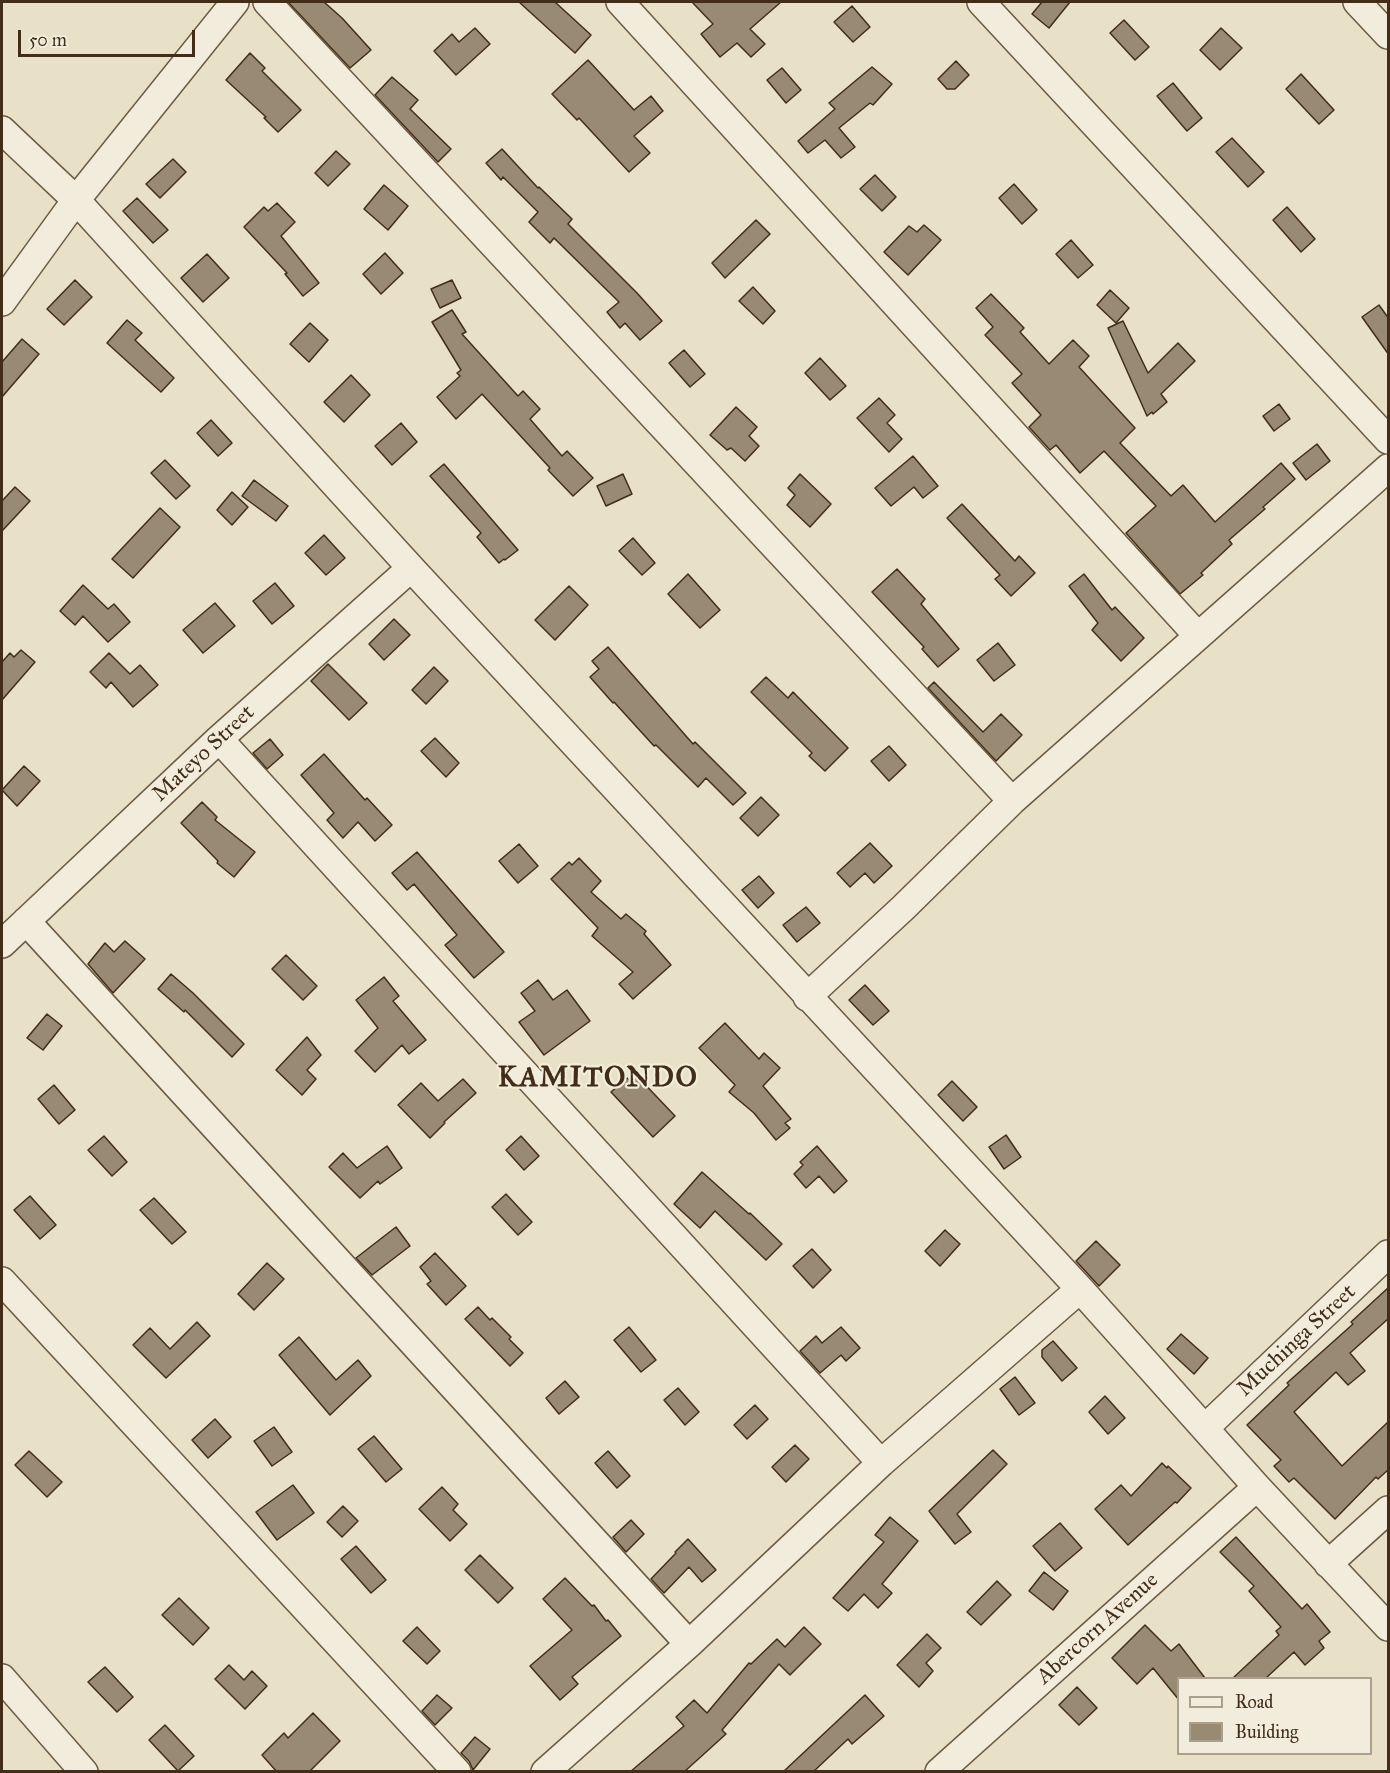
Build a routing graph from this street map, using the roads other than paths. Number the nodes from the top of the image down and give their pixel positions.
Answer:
1 (235, 2) edge
2 (267, 2) edge
3 (620, 2) edge
4 (981, 2) edge
5 (1357, 2) edge
6 (1389, 36) edge
7 (2, 130) edge
8 (76, 200) junction
9 (2, 302) edge
10 (1389, 440) edge
11 (1389, 468) edge
12 (411, 568) junction
13 (1197, 635) junction
14 (219, 739) junction
15 (1012, 801) junction
16 (26, 921) junction
17 (2, 944) edge
18 (807, 997) junction
19 (1389, 1254) edge
20 (2, 1281) edge
21 (1080, 1289) junction
22 (1205, 1428) junction
23 (881, 1463) junction
24 (1257, 1488) junction
25 (1389, 1510) edge
26 (1328, 1564) junction
27 (1389, 1627) edge
28 (689, 1644) junction
29 (2, 1678) edge
30 (84, 1772) edge
31 (457, 1772) edge
32 (544, 1772) edge
33 (939, 1772) edge

1 - 8 street
2 - 15 street
3 - 13 street
4 - 10 street
5 - 6 street
7 - 8 street
8 - 9 street
8 - 12 street
11 - 13 street
12 - 14 street, Mateyo Street
12 - 18 street
13 - 15 street
14 - 16 street, Mateyo Street
14 - 23 street
15 - 18 street
16 - 17 street, Mateyo Street
16 - 28 street
18 - 21 street
19 - 22 street, Muchinga Street
20 - 31 street
21 - 22 street
21 - 23 street
22 - 24 street
23 - 28 street
24 - 26 street
24 - 33 street, Abercorn Avenue
25 - 26 street
26 - 27 street
28 - 32 street
29 - 30 street

